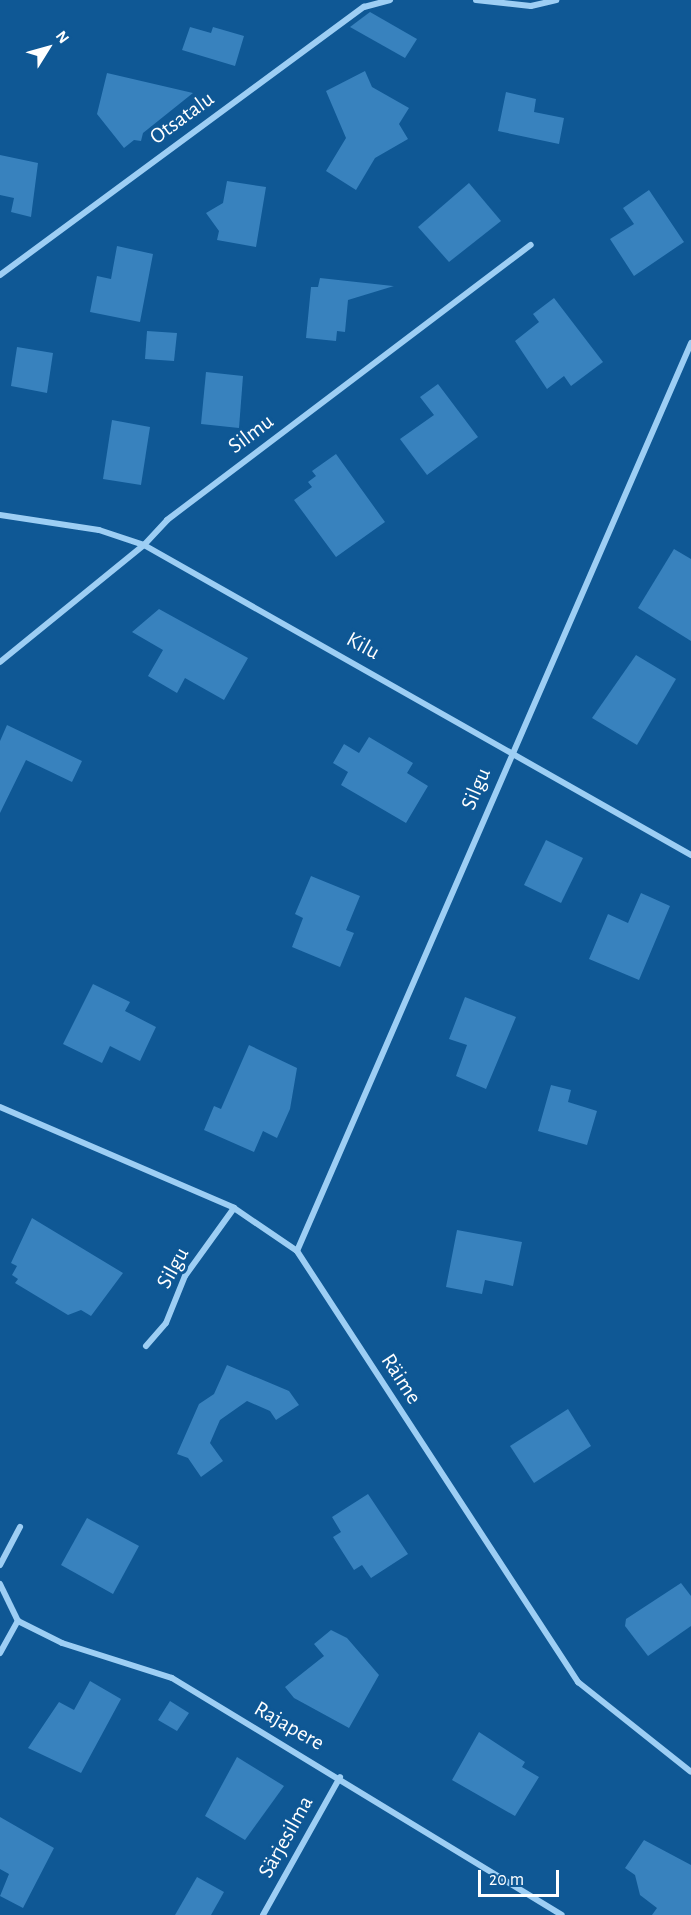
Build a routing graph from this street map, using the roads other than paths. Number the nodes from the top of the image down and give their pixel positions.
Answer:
1 (390, 0) edge
2 (476, 0) edge
3 (556, 0) edge
4 (531, 245) dead end
5 (0, 275) edge
6 (691, 343) edge
7 (0, 515) edge
8 (144, 545) junction
9 (0, 662) edge
10 (512, 750) junction
11 (691, 855) edge
12 (0, 1107) edge
13 (234, 1208) junction
14 (297, 1251) junction
15 (146, 1346) dead end
16 (20, 1527) dead end
17 (0, 1564) edge
18 (0, 1584) edge
19 (18, 1621) junction
20 (0, 1653) edge
21 (691, 1772) edge
22 (340, 1777) junction
23 (263, 1915) edge
24 (562, 1915) edge

1 - 5 street, Otsatalu
2 - 3 street
4 - 8 street, Silmu
6 - 10 street, Silgu
7 - 8 street, Kilu
8 - 9 street, Silmu
8 - 10 street, Kilu
10 - 11 street, Kilu
10 - 14 street, Silgu
12 - 13 street, Räime
13 - 14 street, Räime
13 - 15 street, Silgu
14 - 21 street, Räime
16 - 17 street
18 - 19 street
19 - 20 street
19 - 22 street, Rajapere
22 - 23 street, Särjesilma
22 - 24 street, Rajapere

